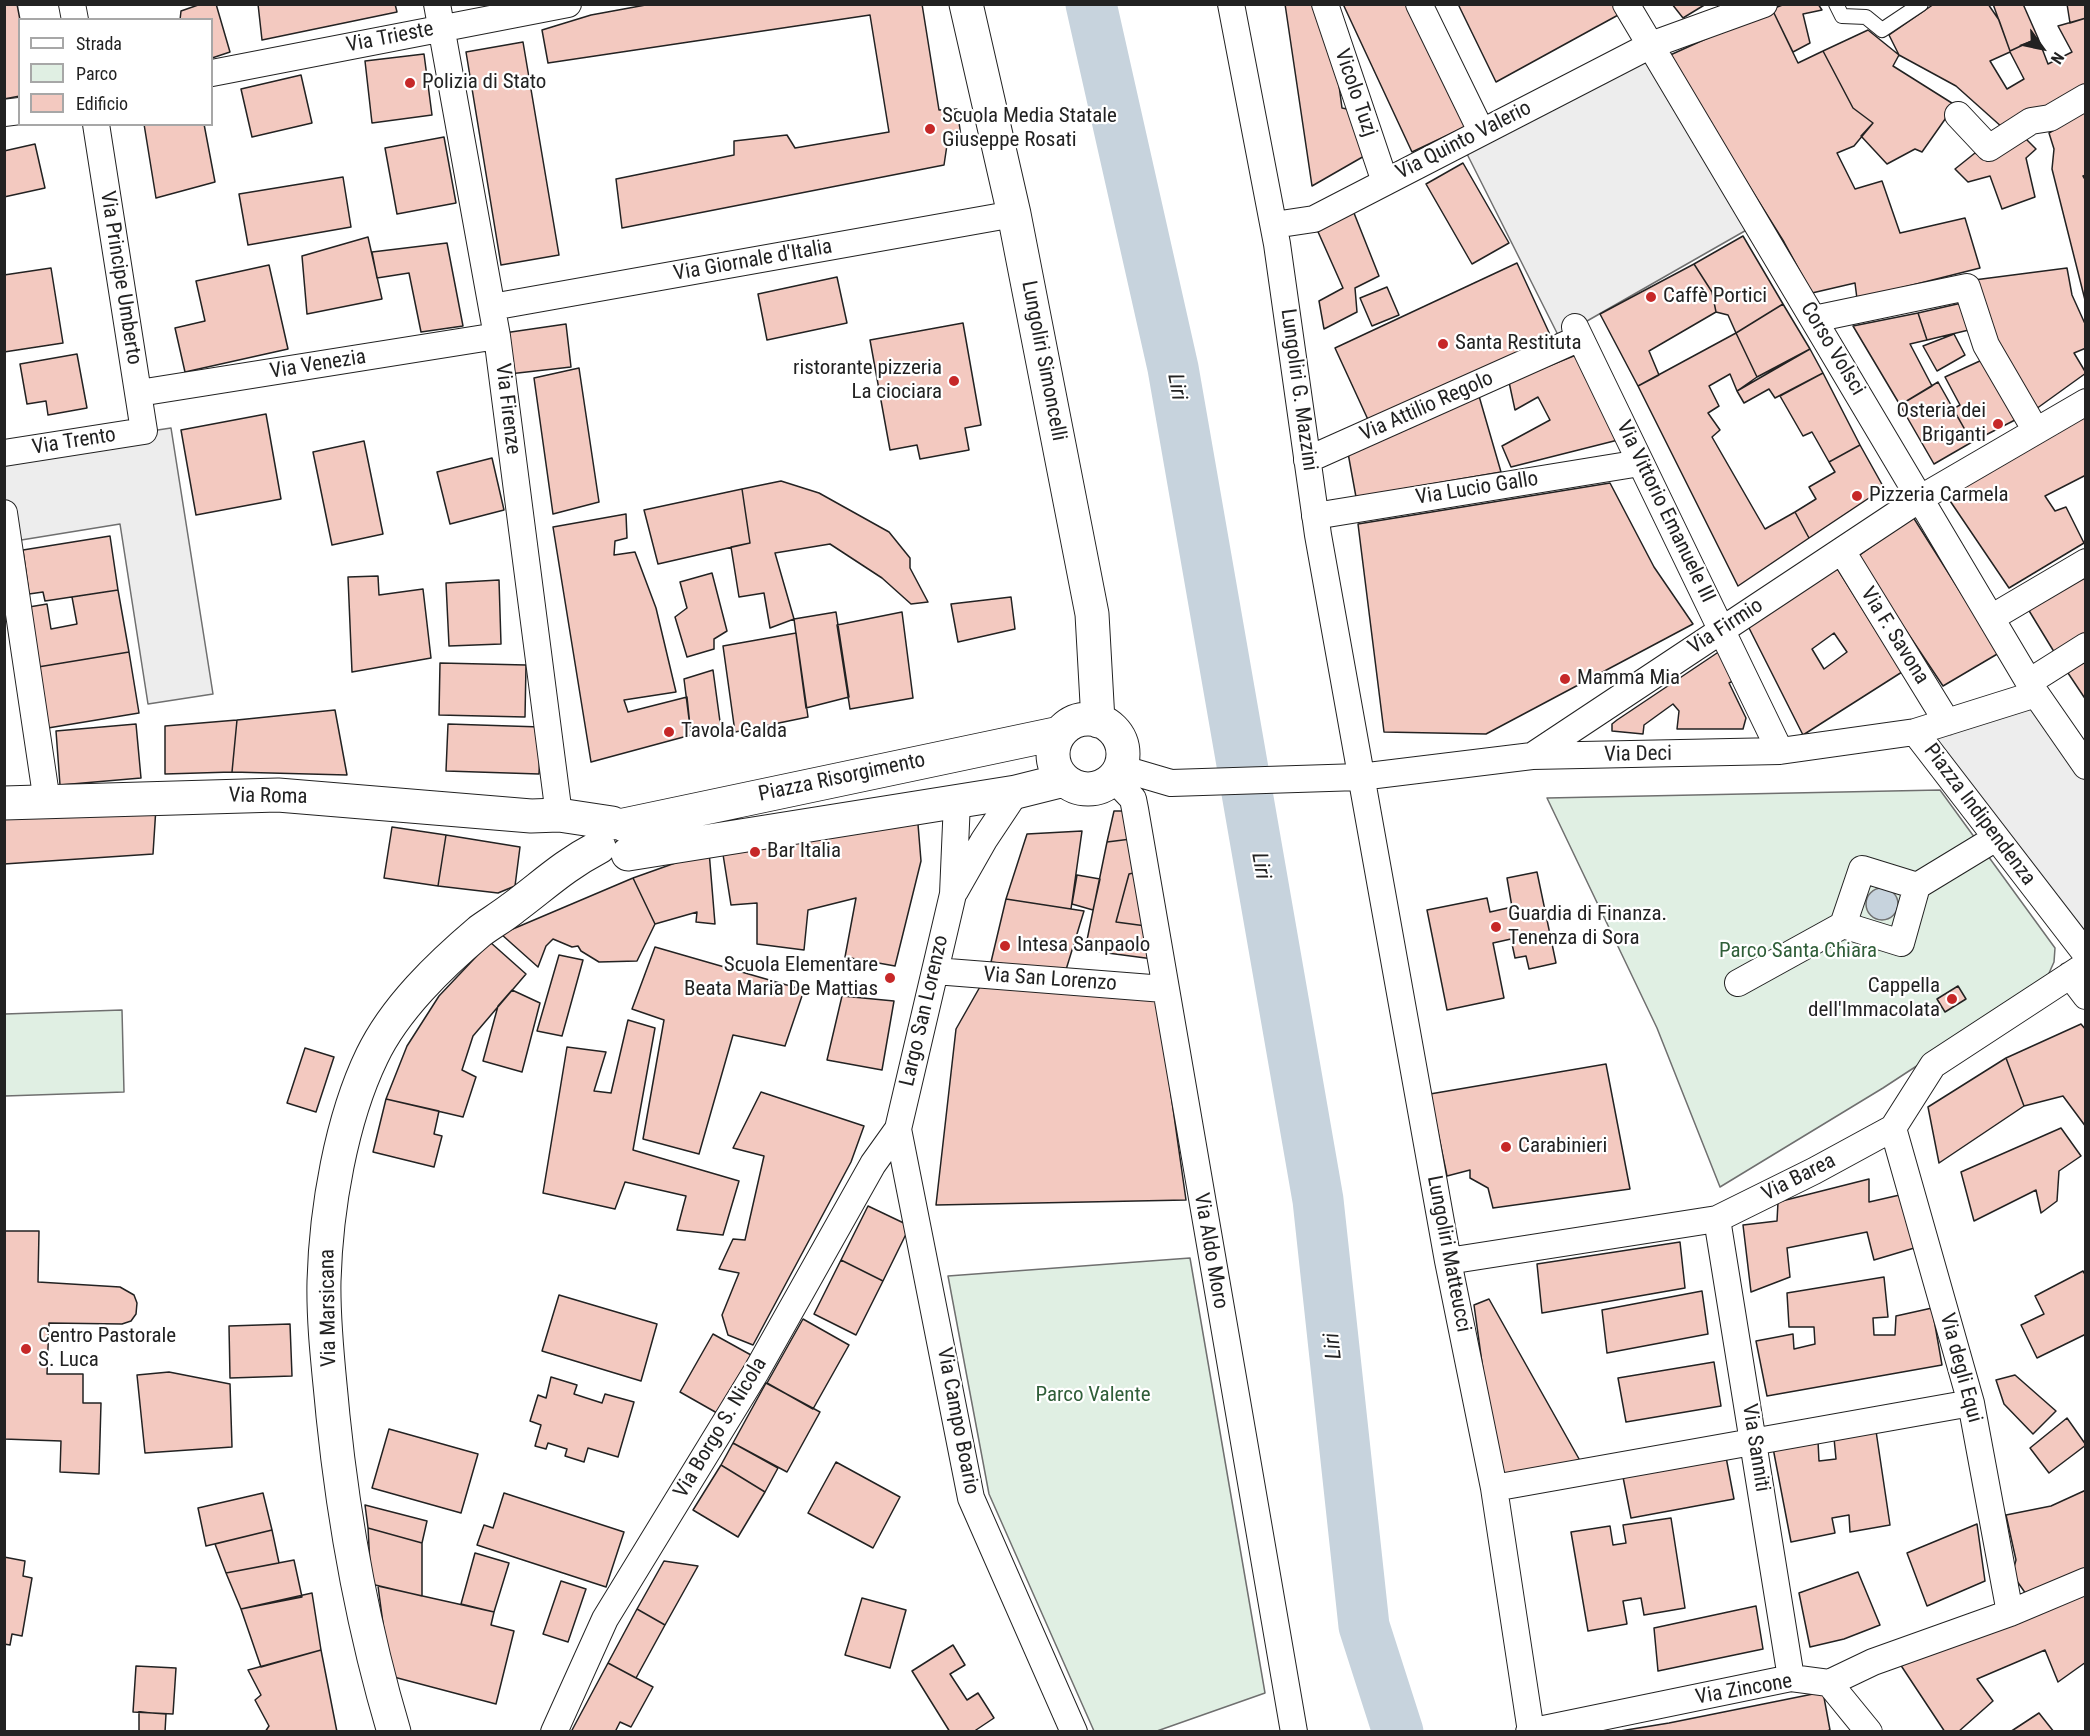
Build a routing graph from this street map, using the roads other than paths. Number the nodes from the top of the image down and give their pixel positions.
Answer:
1 (568, 4) edge
2 (966, 4) edge
3 (1231, 4) edge
4 (1325, 4) edge
5 (1419, 4) edge
6 (1626, 4) edge
7 (1764, 4) edge
8 (1836, 4) edge
9 (1921, 4) edge
10 (439, 16) edge
11 (1651, 45) junction
12 (213, 73) edge
13 (2085, 97) edge
14 (1958, 116) dead end
15 (96, 126) edge
16 (1481, 131) junction
17 (1385, 182) junction
18 (1014, 214) junction
19 (1274, 225) junction
20 (492, 308) junction
21 (1814, 319) junction
22 (1578, 333) joint
23 (497, 336) junction
24 (139, 393) junction
25 (2085, 402) edge
26 (144, 431) joint
27 (2036, 431) junction
28 (4, 453) edge
29 (1307, 460) junction
30 (1640, 463) junction
31 (1921, 498) junction
32 (4, 513) edge
33 (1315, 516) junction
34 (1842, 551) junction
35 (2085, 562) edge
36 (1991, 618) junction
37 (1723, 630) junction
38 (2085, 646) edge
39 (2032, 688) junction
40 (1098, 721) junction
41 (1947, 722) junction
42 (1915, 732) junction
43 (1060, 733) junction
44 (993, 745) junction
45 (1780, 751) junction
46 (1532, 756) junction
47 (2083, 758) edge
48 (1116, 773) junction
49 (1360, 777) junction
50 (1064, 780) junction
51 (1016, 792) junction
52 (957, 801) junction
53 (47, 802) junction
54 (4, 803) edge
55 (545, 815) junction
56 (1996, 838) junction
57 (615, 841) junction
58 (567, 864) junction
59 (1917, 886) junction
60 (953, 894) junction
61 (514, 908) junction
62 (1843, 925) junction
63 (2085, 954) edge
64 (2078, 970) edge
65 (935, 971) junction
66 (1738, 983) dead end
67 (1164, 989) junction
68 (2085, 996) edge
69 (1893, 1128) junction
70 (898, 1129) junction
71 (1717, 1219) junction
72 (1448, 1261) junction
73 (1971, 1403) junction
74 (1755, 1441) junction
75 (1494, 1488) junction
76 (2085, 1581) edge
77 (2010, 1613) junction
78 (1791, 1678) junction
79 (1829, 1683) junction
80 (394, 1731) edge
81 (554, 1731) edge
82 (1074, 1731) edge
83 (1294, 1731) edge
84 (1530, 1731) edge
85 (1869, 1731) edge

1 - 10 street, Via Trieste
2 - 18 main road, Lungoliri Simoncelli
3 - 19 street, Lungoliri G. Mazzini
4 - 17 street, Vicolo Tuzj
5 - 16 street
6 - 11 street, Corso Volsci
7 - 11 street, Via Quinto Valerio
8 - 9 lane
10 - 12 street, Via Trieste
10 - 20 street, Via Firenze
11 - 16 street, Via Quinto Valerio
11 - 21 street, Corso Volsci
13 - 14 street
15 - 24 street, Via Principe Umberto
16 - 17 street, Via Quinto Valerio
17 - 19 street, Via Quinto Valerio
18 - 20 street, Via Giornale d'Italia
18 - 40 main road, Lungoliri Simoncelli
19 - 29 street, Lungoliri G. Mazzini
20 - 23 street, Via Firenze
21 - 27 street
21 - 31 street, Corso Volsci
22 - 29 street, Via Attilio Regolo
22 - 30 street, Via Vittorio Emanuele III
23 - 24 street, Via Venezia
23 - 55 street, Via Firenze
24 - 26 street, Via Principe Umberto
25 - 27 street, Via Firmio
26 - 28 street, Via Trento
27 - 31 street, Via Firmio
29 - 33 street, Lungoliri G. Mazzini
30 - 33 street, Via Lucio Gallo
30 - 37 street, Via Vittorio Emanuele III
31 - 34 street, Via Firmio
31 - 36 street, Corso Volsci
32 - 53 street
33 - 49 street, Lungoliri G. Mazzini
34 - 37 street, Via Firmio
34 - 41 street, Via F. Savona
35 - 36 street
36 - 39 street, Corso Volsci
37 - 45 street, Via Vittorio Emanuele III
37 - 46 street, Via Firmio
38 - 39 street, Piazza Indipendenza
39 - 41 street, Piazza Indipendenza
39 - 47 street
40 - 43 main road
40 - 48 main road
41 - 42 street, Piazza Indipendenza
42 - 45 street, Via Deci
42 - 56 street, Piazza Indipendenza
43 - 44 main road, Piazza Risorgimento
43 - 50 main road
44 - 52 main road
44 - 57 main road, Piazza Risorgimento
45 - 46 street, Via Deci
46 - 49 street, Via Deci
48 - 49 street, Via Deci
48 - 50 main road
48 - 67 street, Via Aldo Moro
49 - 72 street, Lungoliri Matteucci
50 - 51 main road, Piazza Risorgimento
51 - 52 main road, Piazza Risorgimento
51 - 60 street, Largo San Lorenzo
52 - 57 main road, Piazza Risorgimento
52 - 60 street, Largo San Lorenzo
53 - 54 main road, Via Roma
53 - 55 main road, Via Roma
55 - 57 main road
55 - 58 main road
56 - 59 street
56 - 63 street, Piazza Indipendenza
57 - 58 main road, Via Marsicana
57 - 61 main road, Via Marsicana
58 - 61 main road, Via Marsicana
59 - 62 street
59 - 62 street
60 - 65 street, Largo San Lorenzo
61 - 80 main road, Via Marsicana
62 - 66 street
64 - 68 street
64 - 69 street, Via Barea
65 - 67 street, Via San Lorenzo
65 - 70 street, Largo San Lorenzo
67 - 83 street, Via Aldo Moro
69 - 71 street, Via Barea
69 - 73 street, Via degli Equi
70 - 81 street, Via Borgo S. Nicola
70 - 82 street, Via Campo Boario
71 - 72 street, Via Barea
71 - 74 street, Via Sanniti
72 - 75 street, Lungoliri Matteucci
73 - 74 street
73 - 77 street, Via degli Equi
74 - 75 street
74 - 78 street, Via Sanniti
75 - 84 street, Lungoliri Matteucci
76 - 77 street
77 - 79 street
78 - 79 street, Via Zincone
78 - 84 street, Via Zincone
79 - 85 street

